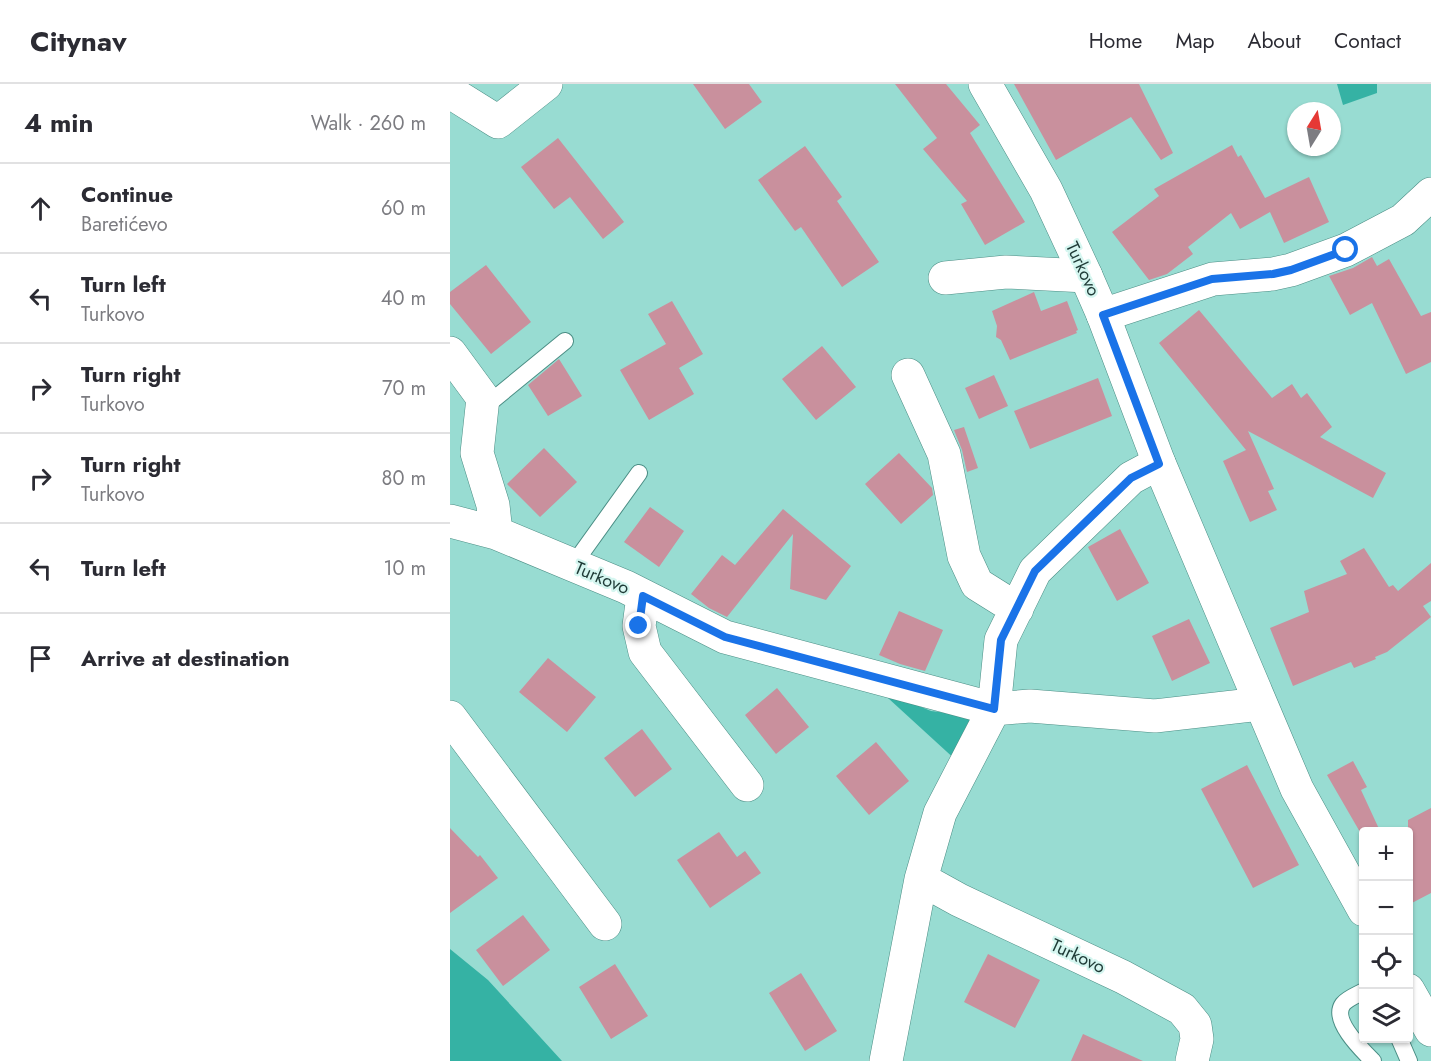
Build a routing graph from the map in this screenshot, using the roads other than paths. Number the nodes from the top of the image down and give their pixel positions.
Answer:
1 (546, 84) edge
2 (985, 84) edge
3 (450, 92) edge
4 (1431, 194) edge
5 (1086, 276) junction
6 (945, 278) dead end
7 (1103, 315) junction
8 (565, 341) dead end
9 (450, 353) edge
10 (908, 375) dead end
11 (482, 409) junction
12 (1159, 464) junction
13 (639, 474) dead end
14 (450, 521) edge
15 (496, 532) junction
16 (573, 565) junction
17 (643, 596) junction
18 (1017, 609) junction
19 (1260, 704) junction
20 (994, 709) junction
21 (450, 717) edge
22 (747, 785) dead end
23 (921, 879) junction
24 (1359, 901) edge
25 (605, 924) dead end
26 (1359, 994) edge
27 (1413, 999) edge
28 (1431, 1030) edge
29 (1401, 1043) edge
30 (886, 1061) edge
31 (1192, 1061) edge
32 (1373, 1061) edge
33 (1409, 1061) edge

1 - 3 street
2 - 5 street, Turkovo
4 - 7 street
5 - 6 street
5 - 7 street, Turkovo
7 - 12 street, Turkovo
8 - 11 lane
9 - 11 street
10 - 18 street
11 - 15 street
12 - 18 street
12 - 19 street, Turkovo
13 - 16 lane
14 - 15 street, Turkovo
15 - 16 street, Turkovo
16 - 17 street, Turkovo
17 - 20 street, Turkovo
17 - 22 street
18 - 20 street
19 - 20 street, Turkovo
19 - 24 street, Turkovo
20 - 23 street
21 - 25 street
23 - 30 street
23 - 31 street, Turkovo
26 - 32 lane
27 - 28 street
29 - 33 lane

